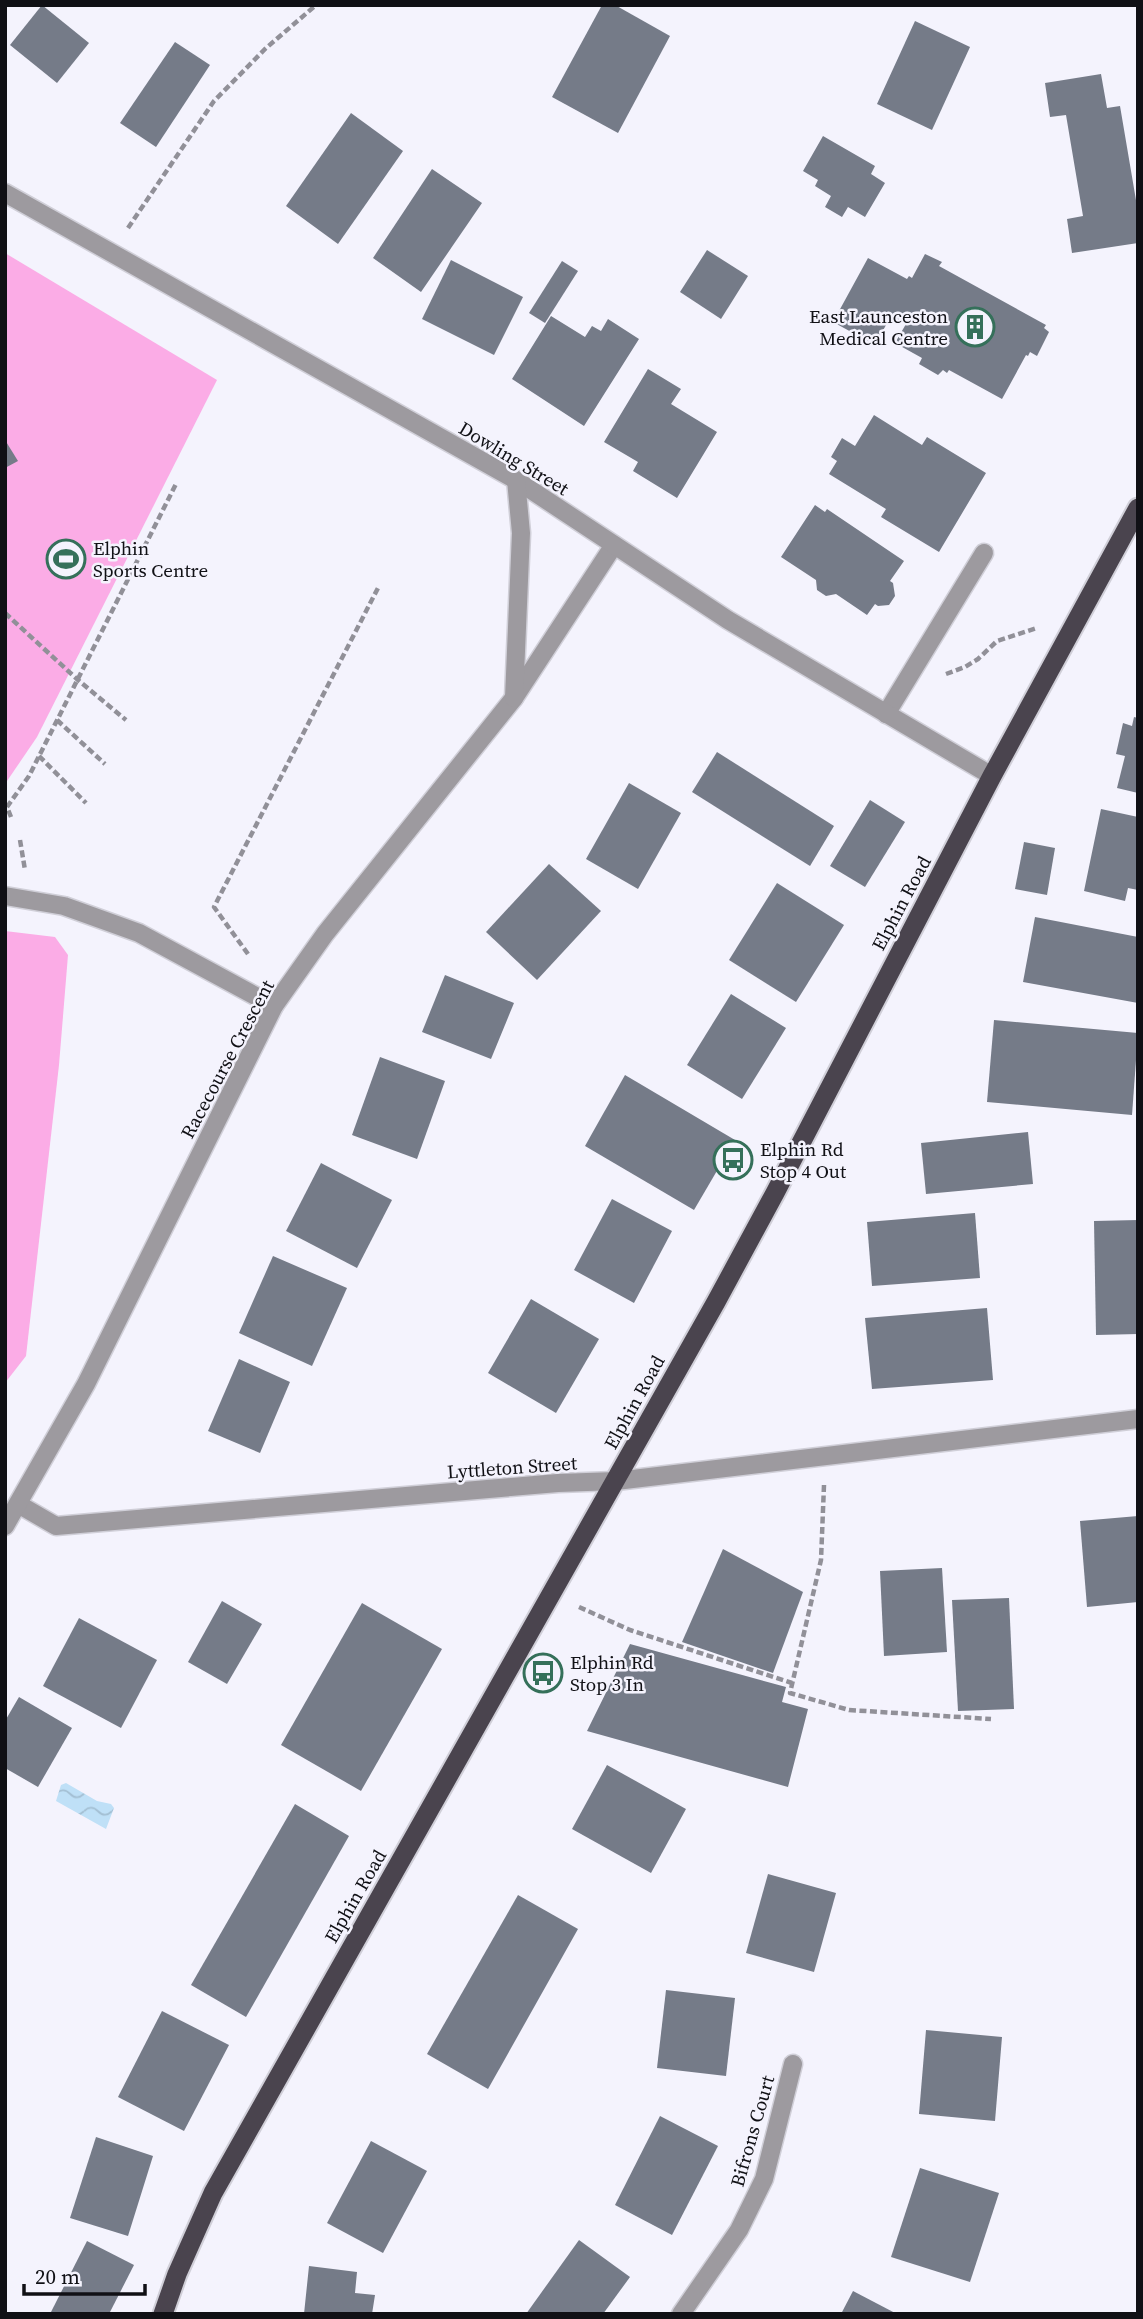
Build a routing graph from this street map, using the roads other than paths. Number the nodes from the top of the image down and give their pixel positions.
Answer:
1 (5, 193) edge
2 (516, 481) junction
3 (1138, 508) edge
4 (614, 545) junction
5 (984, 553) dead end
6 (514, 698) junction
7 (886, 714) junction
8 (992, 776) junction
9 (5, 896) edge
10 (274, 1006) junction
11 (1138, 1419) edge
12 (616, 1480) junction
13 (19, 1504) junction
14 (5, 1525) edge
15 (793, 2064) dead end
16 (163, 2314) edge
17 (681, 2314) edge

1 - 2 street, Dowling Street
2 - 4 street, Dowling Street
2 - 6 street
3 - 8 highway, Elphin Road
4 - 6 street, Racecourse Crescent
4 - 7 street, Dowling Street
5 - 7 street
6 - 10 street, Racecourse Crescent
7 - 8 street, Dowling Street
8 - 12 highway, Elphin Road
9 - 10 street
10 - 13 street, Racecourse Crescent
11 - 12 street, Lyttleton Street
12 - 13 street, Lyttleton Street
12 - 16 highway, Elphin Road
13 - 14 street, Racecourse Crescent
15 - 17 street, Bifrons Court

